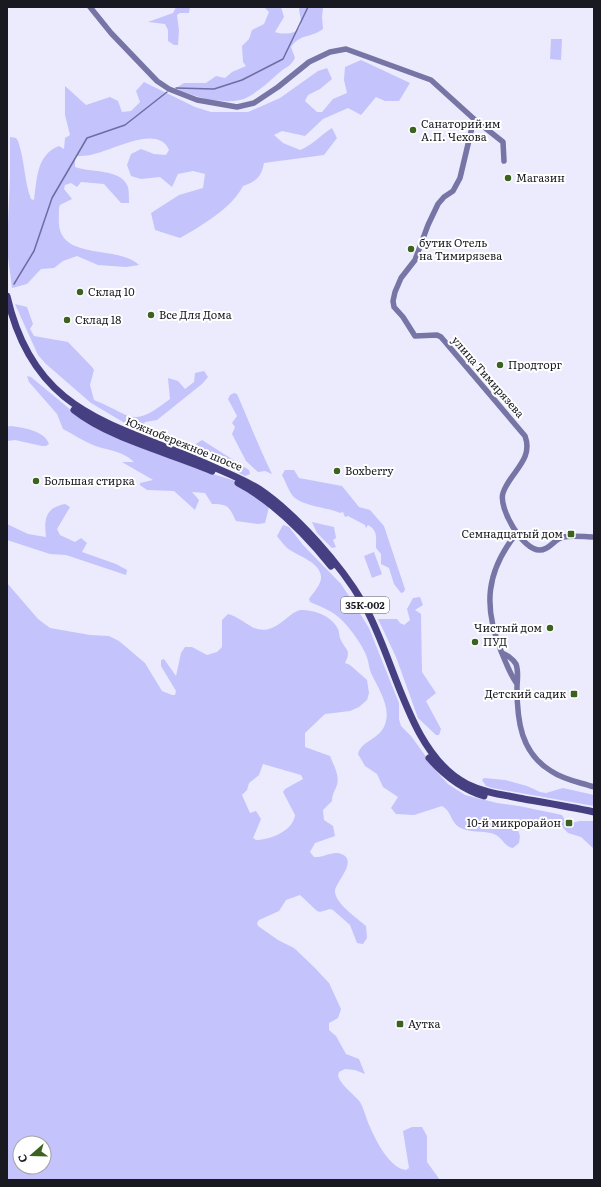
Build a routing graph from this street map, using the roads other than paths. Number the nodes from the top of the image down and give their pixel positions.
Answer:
1 (90, 7) edge
2 (474, 119) junction
3 (504, 161) dead end
4 (7, 296) edge
5 (7, 310) edge
6 (516, 534) junction
7 (594, 537) edge
8 (502, 653) junction
9 (517, 684) junction
10 (594, 787) edge
11 (594, 812) edge
12 (594, 816) edge

1 - 2 street
2 - 3 street
2 - 6 street, улица Тимирязева
4 - 11 highway, Южнобережное шоссе / 35К-002
5 - 12 highway, Южнобережное шоссе / 35К-002
6 - 7 street
6 - 8 street
8 - 9 street
8 - 9 street
9 - 10 street

